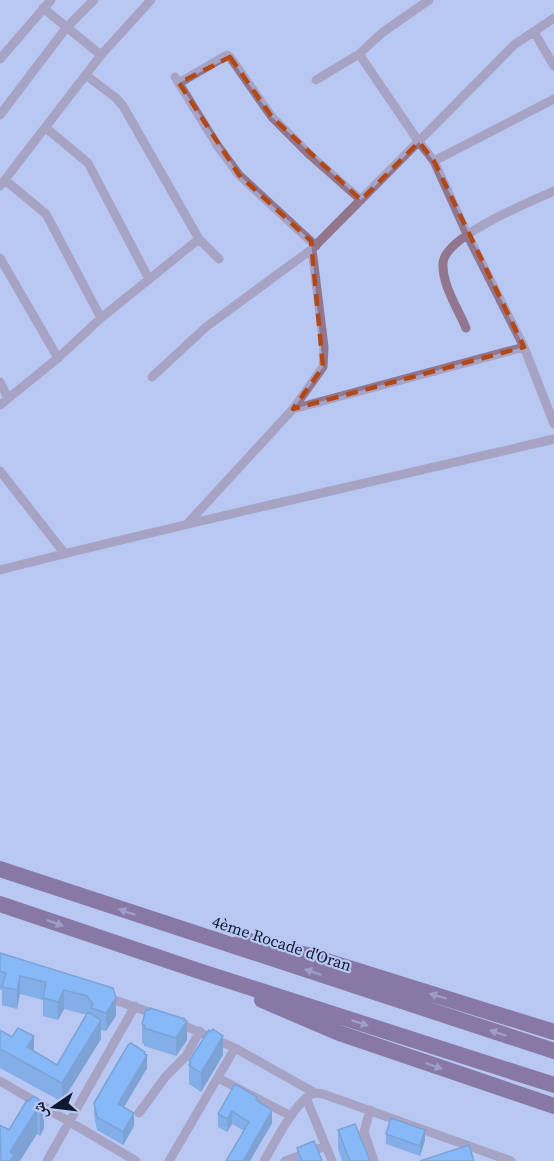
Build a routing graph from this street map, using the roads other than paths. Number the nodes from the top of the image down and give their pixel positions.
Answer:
1 (51, 0) edge
2 (94, 0) edge
3 (151, 0) edge
4 (429, 0) edge
5 (43, 8) junction
6 (554, 18) edge
7 (66, 28) junction
8 (534, 32) junction
9 (359, 54) junction
10 (101, 55) junction
11 (0, 59) edge
12 (554, 66) edge
13 (87, 76) junction
14 (316, 80) dead end
15 (554, 99) edge
16 (0, 115) edge
17 (46, 128) junction
18 (418, 142) junction
19 (434, 161) junction
20 (2, 183) edge
21 (554, 191) edge
22 (361, 200) junction
23 (467, 234) junction
24 (199, 239) junction
25 (314, 248) junction
26 (0, 258) edge
27 (219, 259) dead end
28 (149, 279) junction
29 (101, 318) junction
30 (466, 328) dead end
31 (524, 347) junction
32 (58, 358) junction
33 (152, 377) dead end
34 (0, 382) edge
35 (8, 398) junction
36 (0, 405) edge
37 (293, 409) junction
38 (554, 424) edge
39 (554, 439) edge
40 (0, 471) edge
41 (188, 523) junction
42 (65, 554) junction
43 (0, 570) edge
44 (0, 869) edge
45 (0, 904) edge
46 (150, 920) junction
47 (205, 973) junction
48 (101, 996) edge
49 (135, 1006) junction
50 (200, 1031) junction
51 (554, 1032) edge
52 (235, 1048) junction
53 (554, 1051) edge
54 (218, 1078) junction
55 (0, 1081) edge
56 (554, 1085) edge
57 (315, 1093) junction
58 (306, 1098) junction
59 (554, 1106) edge
60 (370, 1110) junction
61 (139, 1113) dead end
62 (291, 1116) junction
63 (69, 1122) junction
64 (326, 1146) junction
65 (477, 1148) junction
66 (459, 1155) edge
67 (47, 1161) edge
68 (136, 1161) edge
69 (169, 1161) edge
70 (264, 1161) edge
71 (285, 1161) edge
72 (332, 1161) edge
73 (374, 1161) edge
74 (511, 1161) edge

1 - 5 street
2 - 7 street
3 - 10 street
4 - 9 street
5 - 7 street
5 - 11 street
6 - 8 street
7 - 10 street
7 - 16 street
8 - 12 street
8 - 18 street
9 - 14 street
9 - 18 street
10 - 13 street
13 - 17 street
13 - 24 street
15 - 19 street
17 - 20 street
17 - 28 street
18 - 19 street
18 - 22 street
19 - 23 street
20 - 29 street
21 - 23 street
22 - 25 street
22 - 25 street
23 - 30 street
23 - 31 street
24 - 27 street
24 - 28 street
25 - 33 street
25 - 37 street
26 - 32 street
28 - 29 street
29 - 32 street
31 - 37 street
31 - 38 street
32 - 35 street
34 - 35 street
35 - 36 street
37 - 41 street
39 - 41 street
40 - 42 street
41 - 42 street
42 - 43 street
46 -> 44 highway, 4ème Rocade d'Oran
45 -> 47 highway
51 -> 46 highway
53 -> 46 highway, 4ème Rocade d'Oran
47 -> 56 highway
47 -> 59 highway
48 - 49 street
49 - 50 street
49 - 63 street
50 - 52 street
50 - 61 street
52 - 54 street
52 - 57 street
54 - 62 street
54 - 69 street
55 - 63 street
57 - 58 street
57 - 60 street
58 - 62 street
58 - 64 street
60 - 65 street
60 - 73 street
62 - 70 street
63 - 67 street
63 - 68 street
64 - 71 street
64 - 72 street
65 - 66 street
65 - 74 street

